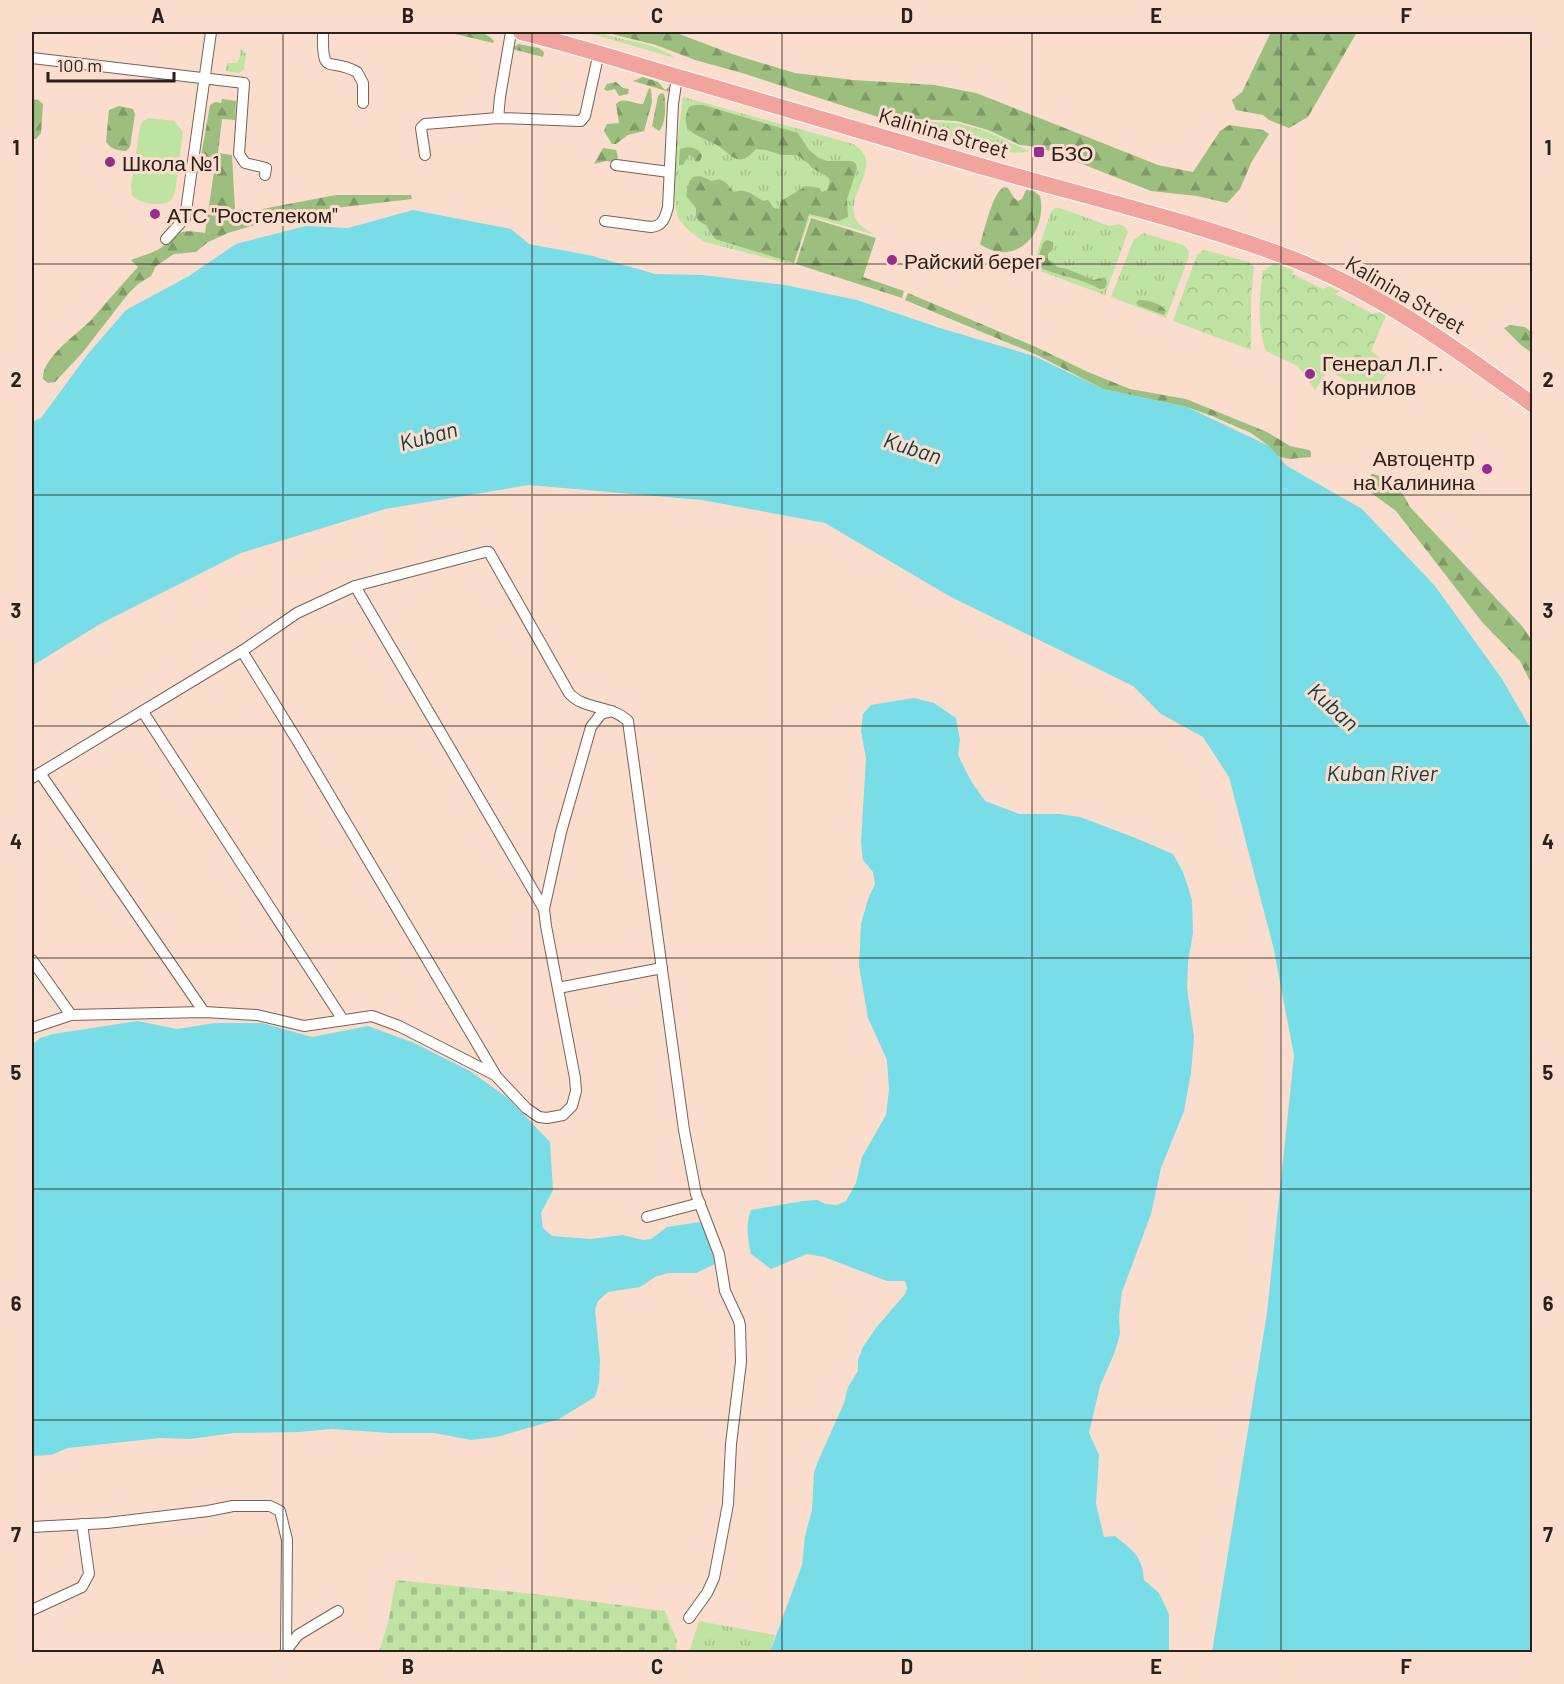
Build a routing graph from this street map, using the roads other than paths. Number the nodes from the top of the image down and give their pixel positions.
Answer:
1 (211, 32) edge
2 (323, 32) edge
3 (511, 32) edge
4 (521, 32) edge
5 (558, 32) edge
6 (599, 52) junction
7 (32, 58) edge
8 (677, 77) junction
9 (205, 78) junction
10 (363, 103) dead end
11 (498, 118) junction
12 (425, 155) dead end
13 (616, 165) dead end
14 (669, 172) junction
15 (265, 175) dead end
16 (605, 221) dead end
17 (166, 239) dead end
18 (1533, 394) edge
19 (1533, 404) edge
20 (355, 586) junction
21 (242, 651) junction
22 (612, 711) junction
23 (143, 712) junction
24 (36, 775) edge
25 (544, 909) junction
26 (32, 960) edge
27 (662, 968) junction
28 (558, 988) junction
29 (204, 1012) junction
30 (71, 1016) junction
31 (343, 1020) junction
32 (32, 1028) edge
33 (495, 1075) junction
34 (700, 1203) junction
35 (647, 1217) dead end
36 (82, 1524) junction
37 (32, 1527) edge
38 (32, 1610) edge
39 (338, 1611) dead end
40 (689, 1618) dead end
41 (285, 1652) edge

1 - 9 street
2 - 10 street
3 - 11 street
4 - 6 highway, Kalinina Street
5 - 18 highway, Kalinina Street
6 - 8 highway, Kalinina Street
6 - 11 street
7 - 9 street
8 - 14 street
8 - 19 highway, Kalinina Street
9 - 15 street
9 - 17 street
11 - 12 street
13 - 14 street
14 - 16 street
20 - 21 street
20 - 22 street
20 - 25 street
21 - 23 street
21 - 33 street
22 - 25 street
22 - 27 street
23 - 24 street
23 - 31 street
24 - 29 street
25 - 28 street
26 - 30 street
27 - 28 street
27 - 34 street
28 - 33 street
29 - 30 street
29 - 31 street
30 - 32 street
31 - 33 street
34 - 35 street
34 - 40 street
36 - 37 street
36 - 38 street
36 - 41 street
39 - 41 street

